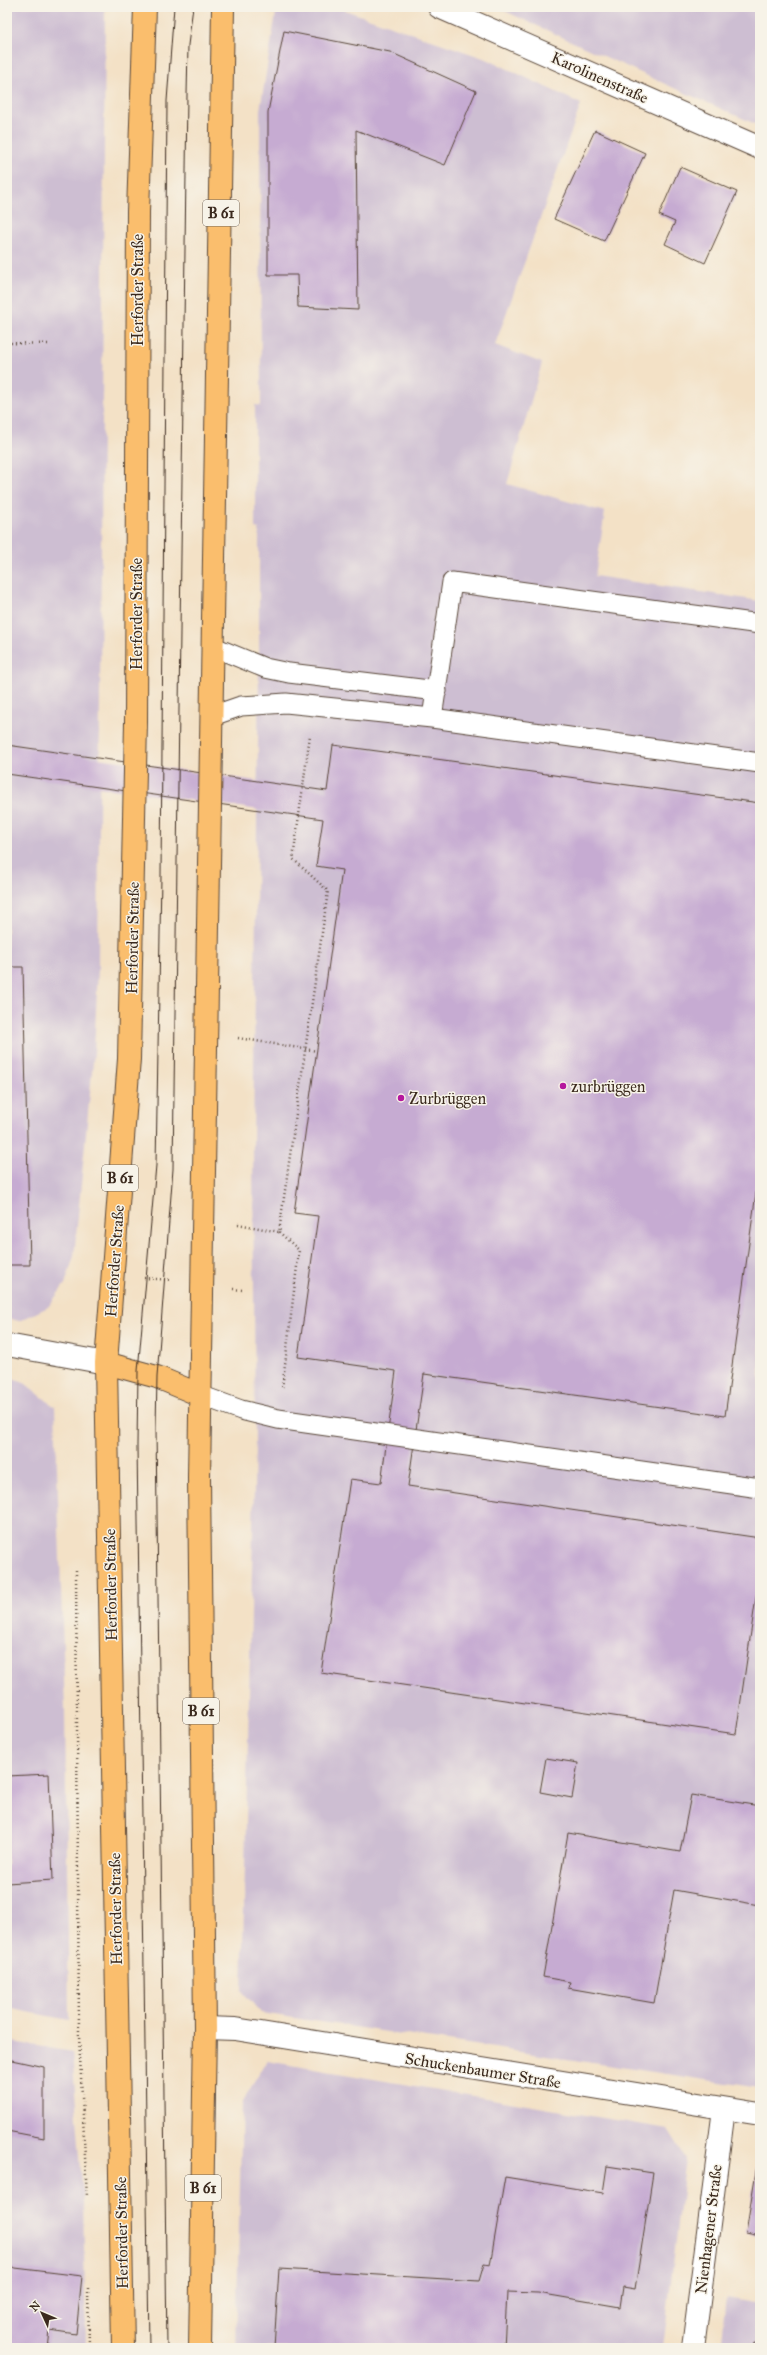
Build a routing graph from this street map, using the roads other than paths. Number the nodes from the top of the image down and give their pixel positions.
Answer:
1 (145, 7) edge
2 (223, 7) edge
3 (439, 7) edge
4 (760, 148) edge
5 (760, 624) edge
6 (214, 647) junction
7 (436, 691) junction
8 (212, 716) junction
9 (432, 718) junction
10 (760, 763) edge
11 (7, 1345) edge
12 (106, 1363) junction
13 (200, 1395) junction
14 (760, 1488) edge
15 (205, 2028) junction
16 (724, 2109) junction
17 (760, 2114) edge
18 (123, 2348) edge
19 (200, 2348) edge
20 (693, 2348) edge

1 - 12 main road, Herforder Straße / B 61
2 - 6 main road, B 61
3 - 4 street, Karolinenstraße
5 - 7 lane
6 - 7 lane
6 - 8 main road, B 61
7 - 9 lane
8 - 9 lane
8 - 13 main road, B 61
9 - 10 lane
11 - 12 street
12 - 13 main road
12 - 18 main road, Herforder Straße / B 61
13 - 14 lane
13 - 15 main road, B 61
15 - 16 street, Schuckenbaumer Straße
15 - 19 main road, B 61
16 - 17 street, Schuckenbaumer Straße
16 - 20 street, Nienhagener Straße

